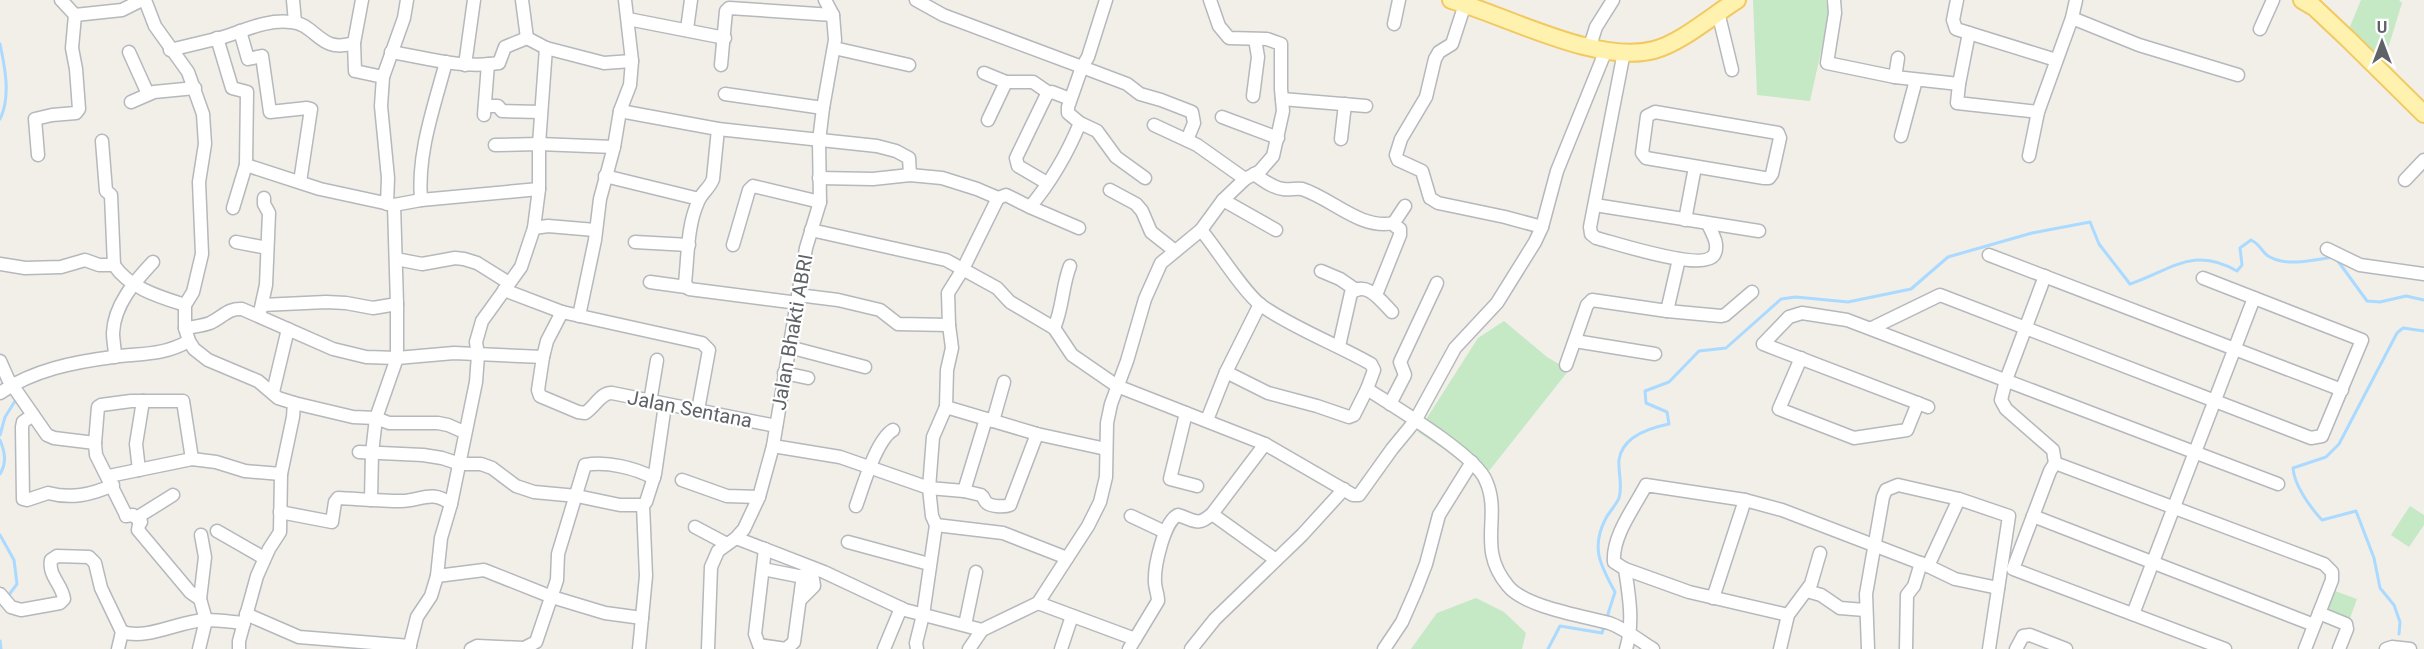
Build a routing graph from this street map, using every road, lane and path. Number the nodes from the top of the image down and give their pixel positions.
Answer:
1 (60, 0) edge
2 (144, 0) edge
3 (293, 0) edge
4 (362, 0) edge
5 (407, 0) edge
6 (474, 0) edge
7 (522, 0) edge
8 (625, 0) edge
9 (691, 0) edge
10 (825, 0) edge
11 (916, 0) edge
12 (1106, 0) edge
13 (1210, 0) edge
14 (1399, 0) edge
15 (1613, 0) edge
16 (1737, 0) edge
17 (1834, 0) edge
18 (1957, 0) edge
19 (2076, 0) edge
20 (2273, 0) edge
21 (1458, 2) edge
22 (2311, 2) edge
23 (1718, 12) junction
24 (75, 15) junction
25 (833, 15) junction
26 (2072, 18) junction
27 (628, 19) junction
28 (295, 22) junction
29 (1394, 24) dead end
30 (687, 29) junction
31 (2260, 29) dead end
32 (240, 31) junction
33 (1969, 33) junction
34 (217, 38) junction
35 (527, 38) junction
36 (724, 38) junction
37 (1255, 39) junction
38 (354, 43) junction
39 (1590, 46) junction
40 (546, 48) junction
41 (834, 48) junction
42 (170, 50) junction
43 (1606, 50) junction
44 (129, 52) dead end
45 (391, 52) junction
46 (1624, 52) junction
47 (1898, 57) dead end
48 (2056, 60) junction
49 (632, 61) junction
50 (446, 62) junction
51 (488, 64) junction
52 (465, 65) junction
53 (721, 65) dead end
54 (909, 65) dead end
55 (1082, 67) junction
56 (1732, 70) dead end
57 (984, 73) dead end
58 (2238, 75) dead end
59 (383, 77) junction
60 (1895, 77) junction
61 (1916, 80) junction
62 (1006, 82) junction
63 (1959, 84) junction
64 (195, 88) junction
65 (1049, 93) junction
66 (148, 94) junction
67 (725, 94) dead end
68 (1253, 96) dead end
69 (1070, 99) junction
70 (1282, 99) junction
71 (131, 102) dead end
72 (1345, 104) junction
73 (1366, 106) dead end
74 (823, 108) junction
75 (620, 111) junction
76 (541, 112) junction
77 (2038, 112) junction
78 (2424, 114) edge
79 (1222, 117) dead end
80 (988, 120) dead end
81 (1080, 123) junction
82 (1154, 125) dead end
83 (718, 129) junction
84 (1901, 136) dead end
85 (1278, 138) junction
86 (1341, 139) dead end
87 (1187, 140) junction
88 (102, 141) dead end
89 (819, 141) junction
90 (539, 144) junction
91 (495, 145) dead end
92 (614, 147) junction
93 (38, 155) dead end
94 (2029, 156) dead end
95 (2424, 160) edge
96 (246, 165) junction
97 (1695, 167) junction
98 (605, 176) junction
99 (910, 176) junction
100 (1250, 177) junction
101 (819, 178) junction
102 (1145, 178) dead end
103 (2405, 180) dead end
104 (300, 182) junction
105 (1047, 183) junction
106 (539, 189) junction
107 (1110, 190) dead end
108 (264, 198) dead end
109 (998, 198) junction
110 (699, 199) junction
111 (421, 200) junction
112 (1223, 200) junction
113 (820, 202) junction
114 (391, 205) junction
115 (1595, 205) junction
116 (1405, 206) dead end
117 (1030, 207) junction
118 (233, 208) dead end
119 (1685, 220) junction
120 (1394, 223) junction
121 (1708, 224) junction
122 (1542, 227) junction
123 (534, 228) junction
124 (1079, 228) dead end
125 (595, 230) junction
126 (811, 230) junction
127 (1201, 230) junction
128 (1276, 230) dead end
129 (1759, 231) dead end
130 (236, 242) dead end
131 (635, 242) dead end
132 (689, 245) junction
133 (733, 245) dead end
134 (267, 248) junction
135 (2327, 249) dead end
136 (1175, 251) junction
137 (1989, 255) dead end
138 (396, 259) junction
139 (1679, 259) junction
140 (153, 262) dead end
141 (0, 264) edge
142 (114, 265) junction
143 (1070, 266) dead end
144 (963, 269) junction
145 (1321, 271) dead end
146 (2424, 274) edge
147 (2045, 276) junction
148 (2203, 278) dead end
149 (650, 282) dead end
150 (133, 283) junction
151 (1437, 283) dead end
152 (686, 286) junction
153 (506, 287) junction
154 (1356, 290) junction
155 (1752, 292) dead end
156 (1376, 295) junction
157 (2254, 298) junction
158 (798, 299) junction
159 (397, 304) junction
160 (1260, 304) junction
161 (185, 305) junction
162 (260, 310) junction
163 (1667, 311) junction
164 (562, 312) junction
165 (1392, 312) dead end
166 (579, 316) junction
167 (949, 325) junction
168 (2025, 327) junction
169 (185, 328) junction
170 (1054, 328) junction
171 (1872, 328) junction
172 (288, 329) junction
173 (189, 341) junction
174 (1575, 341) junction
175 (789, 346) junction
176 (1339, 346) junction
177 (2235, 349) junction
178 (1654, 354) dead end
179 (478, 355) junction
180 (115, 357) junction
181 (543, 357) junction
182 (397, 358) junction
183 (1801, 358) junction
184 (657, 360) dead end
185 (0, 361) edge
186 (1566, 365) dead end
187 (865, 367) dead end
188 (1226, 372) junction
189 (784, 373) junction
190 (808, 378) dead end
191 (2006, 380) junction
192 (1004, 382) dead end
193 (1118, 386) junction
194 (8, 388) edge
195 (1367, 389) junction
196 (2342, 390) junction
197 (273, 392) junction
198 (143, 401) junction
199 (2215, 401) junction
200 (650, 402) junction
201 (294, 403) junction
202 (1390, 404) junction
203 (665, 405) junction
204 (946, 406) junction
205 (698, 410) junction
206 (1186, 413) junction
207 (33, 415) junction
208 (376, 418) junction
209 (989, 420) junction
210 (1207, 420) junction
211 (1415, 421) junction
212 (776, 426) junction
213 (893, 430) dead end
214 (464, 432) junction
215 (1037, 434) junction
216 (94, 442) junction
217 (1265, 444) junction
218 (773, 446) junction
219 (1106, 449) junction
220 (359, 452) dead end
221 (2195, 452) junction
222 (372, 453) junction
223 (192, 459) junction
224 (1472, 462) junction
225 (2055, 463) junction
226 (460, 464) junction
227 (871, 467) junction
228 (140, 470) junction
229 (281, 474) junction
230 (654, 478) junction
231 (111, 480) junction
232 (682, 480) dead end
233 (2278, 484) dead end
234 (1197, 486) dead end
235 (928, 488) junction
236 (1344, 489) junction
237 (964, 491) junction
238 (173, 495) dead end
239 (577, 496) junction
240 (759, 497) junction
241 (1959, 499) junction
242 (371, 500) junction
243 (1745, 500) junction
244 (452, 504) junction
245 (643, 504) junction
246 (856, 506) dead end
247 (2174, 507) junction
248 (280, 512) junction
249 (1212, 514) junction
250 (1131, 516) dead end
251 (2033, 516) junction
252 (141, 522) junction
253 (936, 525) junction
254 (695, 528) dead end
255 (217, 531) dead end
256 (1165, 532) junction
257 (201, 535) dead end
258 (732, 541) junction
259 (848, 542) dead end
260 (1874, 545) junction
261 (765, 549) junction
262 (1820, 553) dead end
263 (264, 558) junction
264 (1066, 558) junction
265 (1276, 560) junction
266 (2153, 562) junction
267 (929, 564) junction
268 (1925, 565) junction
269 (763, 569) junction
270 (1624, 569) junction
271 (976, 572) dead end
272 (437, 576) junction
273 (1998, 588) junction
274 (1807, 591) junction
275 (552, 597) junction
276 (3, 598) edge
277 (1713, 598) junction
278 (200, 599) junction
279 (1038, 603) junction
280 (901, 608) junction
281 (1865, 610) junction
282 (2133, 614) junction
283 (923, 615) junction
284 (1788, 615) junction
285 (1072, 616) junction
286 (642, 618) junction
287 (245, 619) junction
288 (2317, 619) junction
289 (206, 620) junction
290 (965, 626) junction
291 (982, 630) junction
292 (122, 632) junction
293 (1631, 635) junction
294 (1132, 644) edge
295 (410, 647) edge
296 (118, 649) edge
297 (199, 649) edge
298 (239, 649) edge
299 (471, 649) edge
300 (639, 649) edge
301 (708, 649) edge
302 (884, 649) edge
303 (917, 649) edge
304 (969, 649) edge
305 (1061, 649) edge
306 (1191, 649) edge
307 (1384, 649) edge
308 (1626, 649) edge
309 (1653, 649) edge
310 (1780, 649) edge
311 (1868, 649) edge
312 (1906, 649) edge
313 (1989, 649) edge
314 (2016, 649) edge
315 (2066, 649) edge
316 (2225, 649) edge
317 (2305, 649) edge
318 (2339, 649) edge
319 (2386, 649) edge
320 (2410, 649) edge

1 - 24 street
2 - 24 street
2 - 42 street
3 - 28 street
4 - 38 street
5 - 45 street
6 - 52 street
7 - 35 street
8 - 27 street
9 - 30 street
10 - 25 street, Jalan Bhakti ABRI
11 - 55 street
12 - 55 street
13 - 37 street
14 - 29 street
15 - 39 street
16 - 23 main road
17 - 60 street
18 - 33 street
19 - 26 street
20 - 31 street
21 - 39 main road
21 - 122 street
22 - 78 main road
23 - 46 main road
23 - 56 street
24 - 93 street
25 - 36 street
25 - 41 street, Jalan Bhakti ABRI
26 - 48 street
26 - 58 street
27 - 30 street
27 - 49 street
28 - 32 street
28 - 38 street
30 - 36 street
32 - 34 street
32 - 104 street
33 - 48 street
33 - 63 street
34 - 42 street
34 - 96 street
35 - 40 street
35 - 51 street
36 - 53 street
37 - 68 street
37 - 70 street
38 - 59 street
39 - 43 main road
40 - 49 street
40 - 76 street
41 - 54 street
41 - 74 street, Jalan Bhakti ABRI
42 - 64 street
43 - 46 main road
43 - 122 street
44 - 66 street
45 - 50 street
45 - 59 street
46 - 115 street
47 - 60 street
48 - 77 street
49 - 75 street
50 - 52 street
50 - 111 street
51 - 52 street
51 - 76 street
55 - 69 street
55 - 87 street
57 - 62 street
59 - 114 street
60 - 61 street
61 - 63 street
61 - 84 street
62 - 65 street
62 - 80 street
63 - 77 street
64 - 66 street
64 - 161 street
65 - 69 street
65 - 105 street
66 - 71 street
67 - 74 street
69 - 81 street
70 - 72 street
70 - 85 street
72 - 73 street
72 - 86 street
74 - 89 street, Jalan Bhakti ABRI
75 - 83 street
75 - 92 street
76 - 90 street
77 - 94 street
79 - 85 street
81 - 102 street
81 - 105 street
82 - 87 street
83 - 89 street
83 - 110 street
85 - 100 street
87 - 100 street
88 - 142 street
89 - 99 street
89 - 101 street, Jalan Bhakti ABRI
90 - 91 street
90 - 92 street
90 - 106 street
92 - 98 street
95 - 103 street
96 - 104 street
96 - 118 street
97 - 97 street
97 - 119 street
98 - 110 street
98 - 125 street
99 - 101 street
99 - 109 street
100 - 112 street
100 - 120 street
101 - 113 street, Jalan Bhakti ABRI
104 - 114 street
105 - 117 street
106 - 111 street
106 - 123 street
107 - 136 street
108 - 134 street
109 - 117 street
109 - 144 street
110 - 132 street
111 - 114 street
112 - 127 street
112 - 128 street
113 - 126 street, Jalan Bhakti ABRI
113 - 133 street
114 - 138 street
115 - 119 street
115 - 139 street
116 - 120 street
117 - 124 street
119 - 121 street
120 - 156 street
121 - 129 street
121 - 139 street
122 - 211 street
123 - 125 street
123 - 153 street
125 - 166 street
126 - 144 street
126 - 158 street, Jalan Bhakti ABRI
127 - 136 street
127 - 160 street
130 - 134 street
131 - 132 street
132 - 152 street
134 - 162 street
135 - 146 street
136 - 193 street
137 - 147 street
138 - 153 street
138 - 159 street
139 - 163 street
140 - 150 street
141 - 142 street
142 - 150 street
143 - 170 street
144 - 167 street
144 - 170 street
145 - 154 street
147 - 168 street
147 - 177 street
148 - 157 street
149 - 152 street
150 - 161 street
150 - 180 street
151 - 202 street
152 - 158 street
153 - 164 street
153 - 179 street
154 - 156 street
154 - 176 street
155 - 163 street
156 - 165 street
157 - 177 street
157 - 196 street
158 - 167 street
158 - 175 street, Jalan Bhakti ABRI
159 - 162 street
159 - 182 street
160 - 176 street
160 - 188 street
161 - 169 street
162 - 169 street
162 - 172 street
163 - 174 street
164 - 166 street
164 - 181 street
166 - 205 street
167 - 204 street
168 - 171 street
168 - 191 street
168 - 199 street
169 - 173 street
170 - 193 street
171 - 183 street
171 - 191 street
172 - 182 street
172 - 197 street
173 - 180 street
173 - 197 street
174 - 178 street
174 - 186 street
175 - 187 street
175 - 189 street, Jalan Bhakti ABRI
176 - 195 street
177 - 196 street
177 - 199 street
179 - 181 street
179 - 182 street
179 - 214 street
180 - 194 street
181 - 200 street, Jalan Sentana
182 - 208 street
183 - 183 street
184 - 200 street
185 - 194 street
188 - 195 street
188 - 210 street
189 - 190 street
189 - 212 street, Jalan Bhakti ABRI
191 - 221 street
191 - 225 street
192 - 209 street
193 - 206 street
193 - 219 street
194 - 207 street
195 - 202 street
196 - 199 street
197 - 201 street
198 - 216 street
198 - 223 street
198 - 228 street
199 - 221 street
200 - 203 street, Jalan Sentana
201 - 208 street
201 - 229 street
202 - 211 street
203 - 205 street, Jalan Sentana
203 - 230 street
204 - 209 street
204 - 235 street
205 - 212 street, Jalan Sentana
206 - 210 street
206 - 234 street
207 - 216 street
207 - 231 street
208 - 214 street
208 - 222 street
209 - 215 street
209 - 237 street
210 - 217 street
211 - 224 street
211 - 236 street
212 - 218 street, Jalan Bhakti ABRI
213 - 227 street
214 - 226 street
215 - 219 street
215 - 237 street
216 - 231 street
217 - 236 street
217 - 249 street
218 - 227 street
218 - 240 street, Jalan Bhakti ABRI
219 - 264 street
220 - 222 street
221 - 233 street
221 - 247 street
222 - 226 street
222 - 242 street
223 - 228 street
223 - 229 street
224 - 293 street
224 - 307 street
225 - 247 street
225 - 251 street
226 - 239 street
226 - 244 street
227 - 235 street
227 - 246 street
228 - 231 street
229 - 248 street
230 - 239 street
230 - 245 street
231 - 252 street
232 - 240 street
235 - 237 street
235 - 253 street
236 - 265 street
238 - 252 street
239 - 245 street
239 - 275 street
240 - 258 street, Jalan Bhakti ABRI
241 - 260 street
241 - 268 street
241 - 273 street
242 - 244 street
242 - 248 street
243 - 260 street
243 - 270 street
243 - 277 street
244 - 272 street
245 - 286 street
247 - 266 street
247 - 288 street
248 - 263 street
249 - 256 street
249 - 265 street
250 - 256 street
251 - 266 street
251 - 282 street
252 - 278 street
253 - 264 street
253 - 267 street
254 - 258 street
255 - 263 street
256 - 294 street
257 - 278 street
258 - 261 street
258 - 301 street, Jalan Bhakti ABRI
259 - 267 street
260 - 268 street
260 - 281 street
261 - 269 street
261 - 280 street
262 - 274 street
263 - 287 street
264 - 279 street
265 - 306 street
266 - 282 street
266 - 288 street
267 - 283 street
268 - 273 street
268 - 312 street
269 - 269 street
270 - 277 street
270 - 293 street
271 - 290 street
272 - 275 street
272 - 295 street
273 - 313 street
274 - 281 street
274 - 284 street
275 - 286 street
275 - 299 street
276 - 292 street
277 - 284 street
278 - 289 street
279 - 285 street
279 - 291 street
280 - 283 street
280 - 302 street
281 - 311 street
282 - 316 street
283 - 290 street
283 - 303 street
284 - 310 street
285 - 294 street
285 - 305 street
286 - 300 street
287 - 289 street
287 - 295 street
287 - 298 street
288 - 317 street
288 - 318 street
289 - 292 street
289 - 297 street
290 - 291 street
291 - 304 street
292 - 296 street
293 - 308 street
293 - 309 street
314 - 315 street
319 - 320 street

